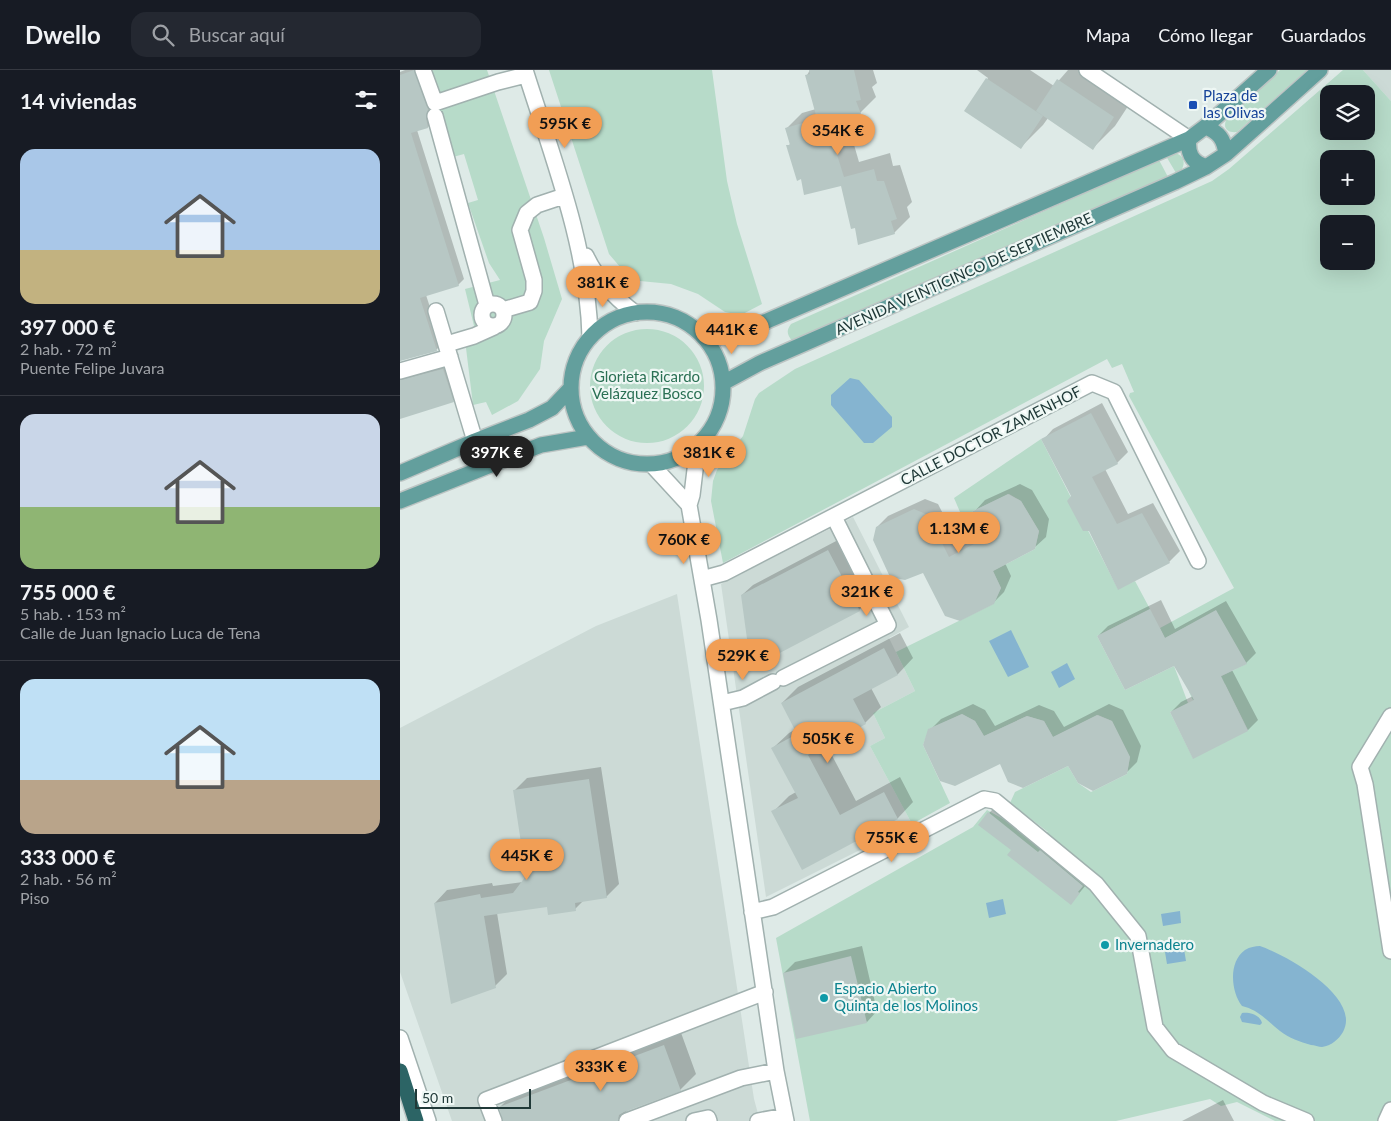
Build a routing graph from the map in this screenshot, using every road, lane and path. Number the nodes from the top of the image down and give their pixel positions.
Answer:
1 (423, 70) edge
2 (1087, 70) edge
3 (1269, 70) edge
4 (1320, 70) edge
5 (526, 72) edge
6 (435, 116) dead end
7 (1206, 126) junction
8 (1188, 139) junction
9 (1226, 154) junction
10 (1206, 167) junction
11 (564, 196) junction
12 (576, 236) junction
13 (488, 305) junction
14 (503, 310) junction
15 (436, 311) dead end
16 (635, 313) junction
17 (494, 327) junction
18 (590, 337) junction
19 (706, 340) junction
20 (448, 350) junction
21 (400, 371) edge
22 (723, 383) junction
23 (571, 388) junction
24 (588, 437) junction
25 (475, 441) junction
26 (698, 445) junction
27 (652, 465) junction
28 (400, 473) edge
29 (400, 501) edge
30 (689, 505) junction
31 (834, 517) junction
32 (1198, 561) dead end
33 (702, 579) junction
34 (722, 702) junction
35 (1391, 716) edge
36 (752, 912) junction
37 (1391, 951) edge
38 (765, 992) junction
39 (400, 1038) edge
40 (776, 1070) junction
41 (400, 1071) edge
42 (1391, 1110) edge
43 (786, 1119) edge
44 (416, 1121) edge
45 (428, 1121) edge
46 (494, 1121) edge
47 (627, 1121) edge
48 (694, 1121) edge
49 (709, 1121) edge
50 (758, 1121) edge
51 (1306, 1121) edge
52 (1386, 1121) edge

1 - 5 street
2 - 8 street
3 - 7 main road
4 - 9 main road, AVENIDA VEINTICINCO DE SEPTIEMBRE
5 - 11 street
6 - 13 street
7 - 8 main road
7 - 9 main road
8 - 10 main road
8 - 19 main road
9 - 10 main road, AVENIDA VEINTICINCO DE SEPTIEMBRE
10 - 22 main road, AVENIDA VEINTICINCO DE SEPTIEMBRE
11 - 12 street
11 - 14 street
12 - 16 street
12 - 18 street
13 - 14 street
13 - 17 street
14 - 17 street
15 - 20 street
16 - 18 main road
16 - 19 main road
17 - 20 street
18 - 23 main road
19 - 22 main road
20 - 21 street
20 - 25 street
22 - 26 main road
23 - 24 main road
23 - 25 main road
24 - 27 main road
24 - 29 main road
25 - 28 main road
26 - 27 main road
26 - 30 street
27 - 30 street
30 - 33 street
31 - 32 street, CALLE DOCTOR ZAMENHOF
31 - 33 street, CALLE DOCTOR ZAMENHOF
31 - 34 street
33 - 34 street
34 - 36 street
35 - 37 street
36 - 38 street
36 - 51 street
38 - 40 street
38 - 46 street
39 - 45 street
40 - 43 street
40 - 47 street
41 - 44 highway
42 - 52 street
43 - 50 street
48 - 49 street

